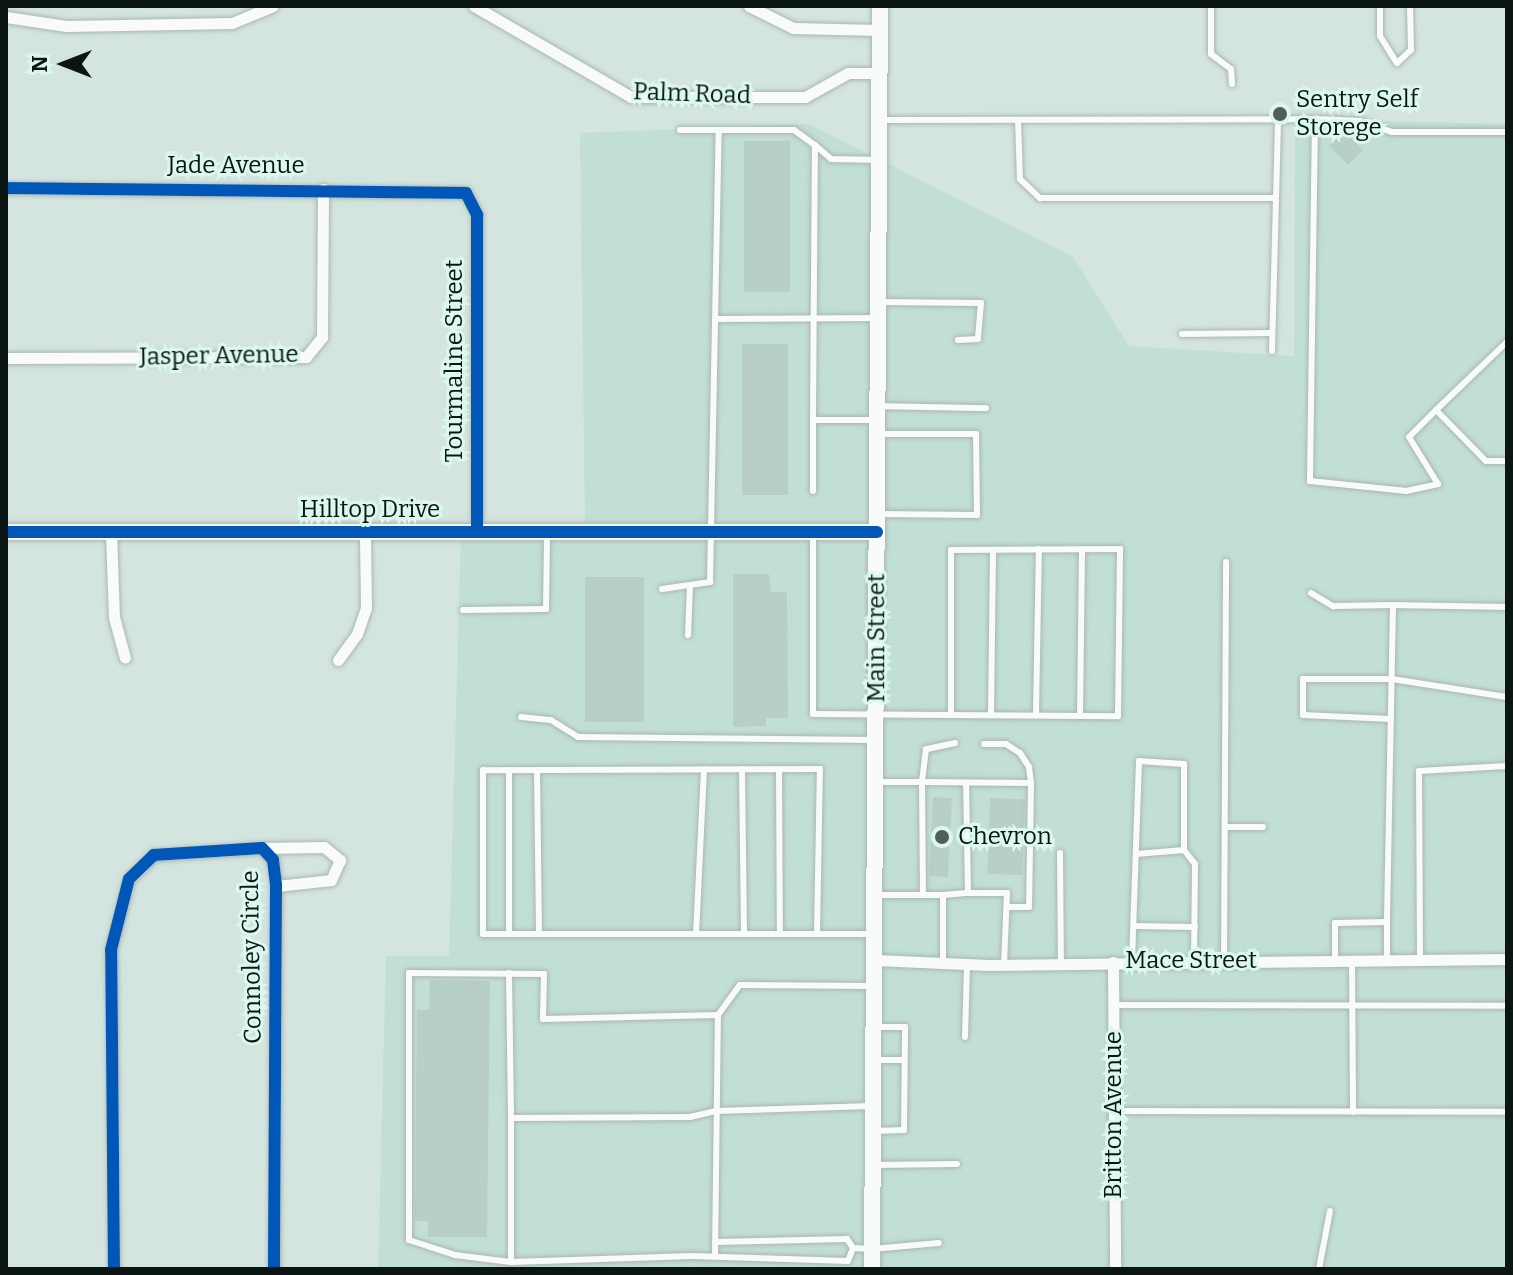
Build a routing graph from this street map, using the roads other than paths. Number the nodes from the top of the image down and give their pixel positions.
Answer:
1 (273, 6) edge
2 (474, 6) edge
3 (749, 6) edge
4 (880, 6) edge
5 (1211, 6) edge
6 (1380, 6) edge
7 (1410, 6) edge
8 (6, 17) edge
9 (880, 30) junction
10 (879, 73) junction
11 (1232, 84) dead end
12 (1278, 119) junction
13 (1315, 119) junction
14 (879, 120) junction
15 (1018, 120) junction
16 (680, 130) dead end
17 (719, 130) junction
18 (1507, 132) edge
19 (815, 145) junction
20 (879, 160) junction
21 (6, 188) edge
22 (323, 189) junction
23 (466, 193) joint
24 (1276, 198) junction
25 (878, 310) junction
26 (814, 318) junction
27 (717, 319) junction
28 (1272, 333) junction
29 (1182, 334) dead end
30 (958, 340) dead end
31 (1507, 342) edge
32 (1272, 351) dead end
33 (6, 358) edge
34 (986, 408) dead end
35 (1436, 410) junction
36 (813, 420) junction
37 (878, 420) junction
38 (1507, 461) edge
39 (813, 491) dead end
40 (877, 514) junction
41 (6, 532) edge
42 (111, 532) junction
43 (365, 532) junction
44 (477, 532) junction
45 (547, 532) junction
46 (713, 532) junction
47 (813, 532) junction
48 (877, 532) junction
49 (1039, 549) junction
50 (1082, 549) junction
51 (993, 550) junction
52 (1226, 562) dead end
53 (690, 585) junction
54 (662, 589) dead end
55 (1311, 593) dead end
56 (1393, 605) junction
57 (1507, 607) edge
58 (463, 610) dead end
59 (688, 635) dead end
60 (125, 658) dead end
61 (338, 660) dead end
62 (1392, 679) junction
63 (1507, 697) edge
64 (876, 714) junction
65 (951, 714) junction
66 (991, 715) junction
67 (1036, 715) junction
68 (1080, 716) junction
69 (521, 717) dead end
70 (1391, 719) junction
71 (876, 740) junction
72 (955, 743) dead end
73 (984, 744) dead end
74 (1507, 766) edge
75 (704, 769) junction
76 (742, 769) junction
77 (779, 769) junction
78 (509, 770) junction
79 (537, 770) junction
80 (876, 782) junction
81 (922, 782) junction
82 (966, 783) junction
83 (1031, 783) junction
84 (1225, 827) junction
85 (1263, 827) dead end
86 (262, 848) junction
87 (1184, 850) junction
88 (1060, 853) dead end
89 (1136, 854) junction
90 (276, 886) junction
91 (968, 893) junction
92 (875, 895) junction
93 (923, 895) junction
94 (943, 895) junction
95 (1007, 907) junction
96 (1387, 922) junction
97 (1134, 926) junction
98 (1195, 927) junction
99 (509, 934) junction
100 (539, 934) junction
101 (696, 934) junction
102 (744, 934) junction
103 (780, 934) junction
104 (817, 934) junction
105 (875, 934) junction
106 (1420, 959) junction
107 (1507, 959) edge
108 (875, 960) junction
109 (1335, 960) junction
110 (1352, 960) junction
111 (1387, 960) junction
112 (1132, 961) junction
113 (1194, 961) junction
114 (1224, 961) junction
115 (1113, 962) junction
116 (943, 963) junction
117 (1061, 963) junction
118 (967, 964) junction
119 (1004, 965) junction
120 (509, 973) junction
121 (875, 986) junction
122 (1352, 1003) junction
123 (1113, 1005) junction
124 (1507, 1006) edge
125 (718, 1015) junction
126 (874, 1027) junction
127 (965, 1037) dead end
128 (874, 1060) junction
129 (904, 1060) junction
130 (874, 1105) junction
131 (717, 1111) junction
132 (1114, 1111) junction
133 (1353, 1112) junction
134 (1507, 1112) edge
135 (511, 1118) junction
136 (873, 1131) junction
137 (957, 1164) dead end
138 (873, 1165) junction
139 (1330, 1211) dead end
140 (715, 1242) junction
141 (939, 1243) dead end
142 (853, 1248) junction
143 (872, 1249) junction
144 (715, 1256) junction
145 (511, 1262) junction
146 (114, 1269) edge
147 (274, 1269) edge
148 (872, 1269) edge
149 (1115, 1269) edge
150 (1319, 1269) edge

1 - 8 street
2 - 10 street, Palm Road
3 - 9 street
4 - 9 main road, Main Street
5 - 11 lane
6 - 7 lane
9 - 10 main road, Main Street
10 - 14 main road, Main Street
12 - 13 lane
12 - 15 lane
12 - 24 lane
13 - 18 lane
13 - 35 lane
14 - 15 lane
14 - 20 main road, Main Street
15 - 24 lane
16 - 17 lane
17 - 19 lane
17 - 27 lane
19 - 20 lane
19 - 26 lane
20 - 25 main road, Main Street
21 - 22 street, Jade Avenue
22 - 23 street, Jade Avenue
22 - 33 street, Jasper Avenue
23 - 44 street, Tourmaline Street
24 - 28 lane
25 - 26 lane
25 - 30 lane
25 - 37 main road, Main Street
26 - 27 lane
26 - 36 lane
27 - 46 lane
28 - 29 lane
28 - 32 lane
31 - 35 lane
34 - 37 lane
35 - 38 lane
36 - 37 lane
36 - 39 lane
37 - 40 main road, Main Street
37 - 40 lane
40 - 48 main road, Main Street
41 - 42 main road, Hilltop Drive
42 - 43 main road, Hilltop Drive
42 - 60 street
43 - 44 main road, Hilltop Drive
43 - 61 street
44 - 45 main road, Hilltop Drive
45 - 46 main road, Hilltop Drive
45 - 58 lane
46 - 47 main road, Hilltop Drive
46 - 53 lane
47 - 48 main road, Hilltop Drive
47 - 64 lane
48 - 64 main road, Main Street
49 - 50 lane
49 - 51 lane
49 - 67 lane
50 - 68 lane
50 - 68 lane
51 - 65 lane
51 - 66 lane
52 - 84 lane
53 - 54 lane
53 - 59 lane
55 - 56 lane
56 - 57 lane
56 - 62 lane
62 - 63 lane
62 - 70 lane
62 - 70 lane
64 - 65 lane
64 - 71 main road, Main Street
65 - 66 lane
66 - 67 lane
67 - 68 lane
69 - 71 lane
70 - 96 lane
71 - 80 main road, Main Street
72 - 81 lane
73 - 83 lane
74 - 106 lane
75 - 76 lane
75 - 79 lane
75 - 101 lane
76 - 77 lane
76 - 102 lane
77 - 103 lane
77 - 104 lane
78 - 79 lane
78 - 99 lane
78 - 99 lane
79 - 100 lane
80 - 81 lane
80 - 92 main road, Main Street
81 - 82 lane
81 - 93 lane
82 - 83 lane
82 - 91 lane
83 - 95 lane
84 - 85 lane
84 - 114 lane
86 - 90 street, Connoley Circle
86 - 90 street, Connoley Circle
86 - 146 street, Connoley Circle
87 - 89 lane
87 - 89 lane
87 - 98 lane
88 - 117 lane
89 - 97 lane
90 - 147 street, Connoley Circle
91 - 94 lane
91 - 95 lane
92 - 93 lane
92 - 105 main road, Main Street
93 - 94 lane
94 - 116 lane
95 - 119 lane
96 - 109 lane
96 - 111 lane
97 - 98 lane
97 - 112 lane
98 - 113 lane
99 - 100 lane
100 - 101 lane
101 - 102 lane
102 - 103 lane
103 - 104 lane
104 - 105 lane
105 - 108 main road, Main Street
106 - 107 street, Mace Street
106 - 111 street, Mace Street
108 - 116 street, Mace Street
108 - 121 main road, Main Street
109 - 110 street, Mace Street
109 - 114 street, Mace Street
110 - 111 street, Mace Street
110 - 122 lane
112 - 113 street, Mace Street
112 - 115 street, Mace Street
113 - 114 street, Mace Street
115 - 117 street, Mace Street
115 - 123 street, Britton Avenue
116 - 118 street, Mace Street
117 - 119 street, Mace Street
118 - 119 street, Mace Street
118 - 127 lane
120 - 125 lane
120 - 135 lane
120 - 145 lane
121 - 125 lane
121 - 126 main road, Main Street
122 - 123 lane
122 - 124 lane
122 - 133 lane
123 - 132 street, Britton Avenue
125 - 131 lane
126 - 128 main road, Main Street
126 - 129 lane
128 - 129 lane
128 - 130 main road, Main Street
129 - 136 lane
130 - 131 lane
130 - 136 main road, Main Street
131 - 135 lane
131 - 140 lane
132 - 133 lane
132 - 149 street, Britton Avenue
133 - 134 lane
135 - 145 lane
136 - 138 main road, Main Street
137 - 138 lane
138 - 143 main road, Main Street
139 - 150 lane
140 - 142 lane
140 - 144 lane
141 - 143 lane
142 - 143 lane
142 - 144 lane
143 - 148 main road, Main Street
144 - 145 lane

